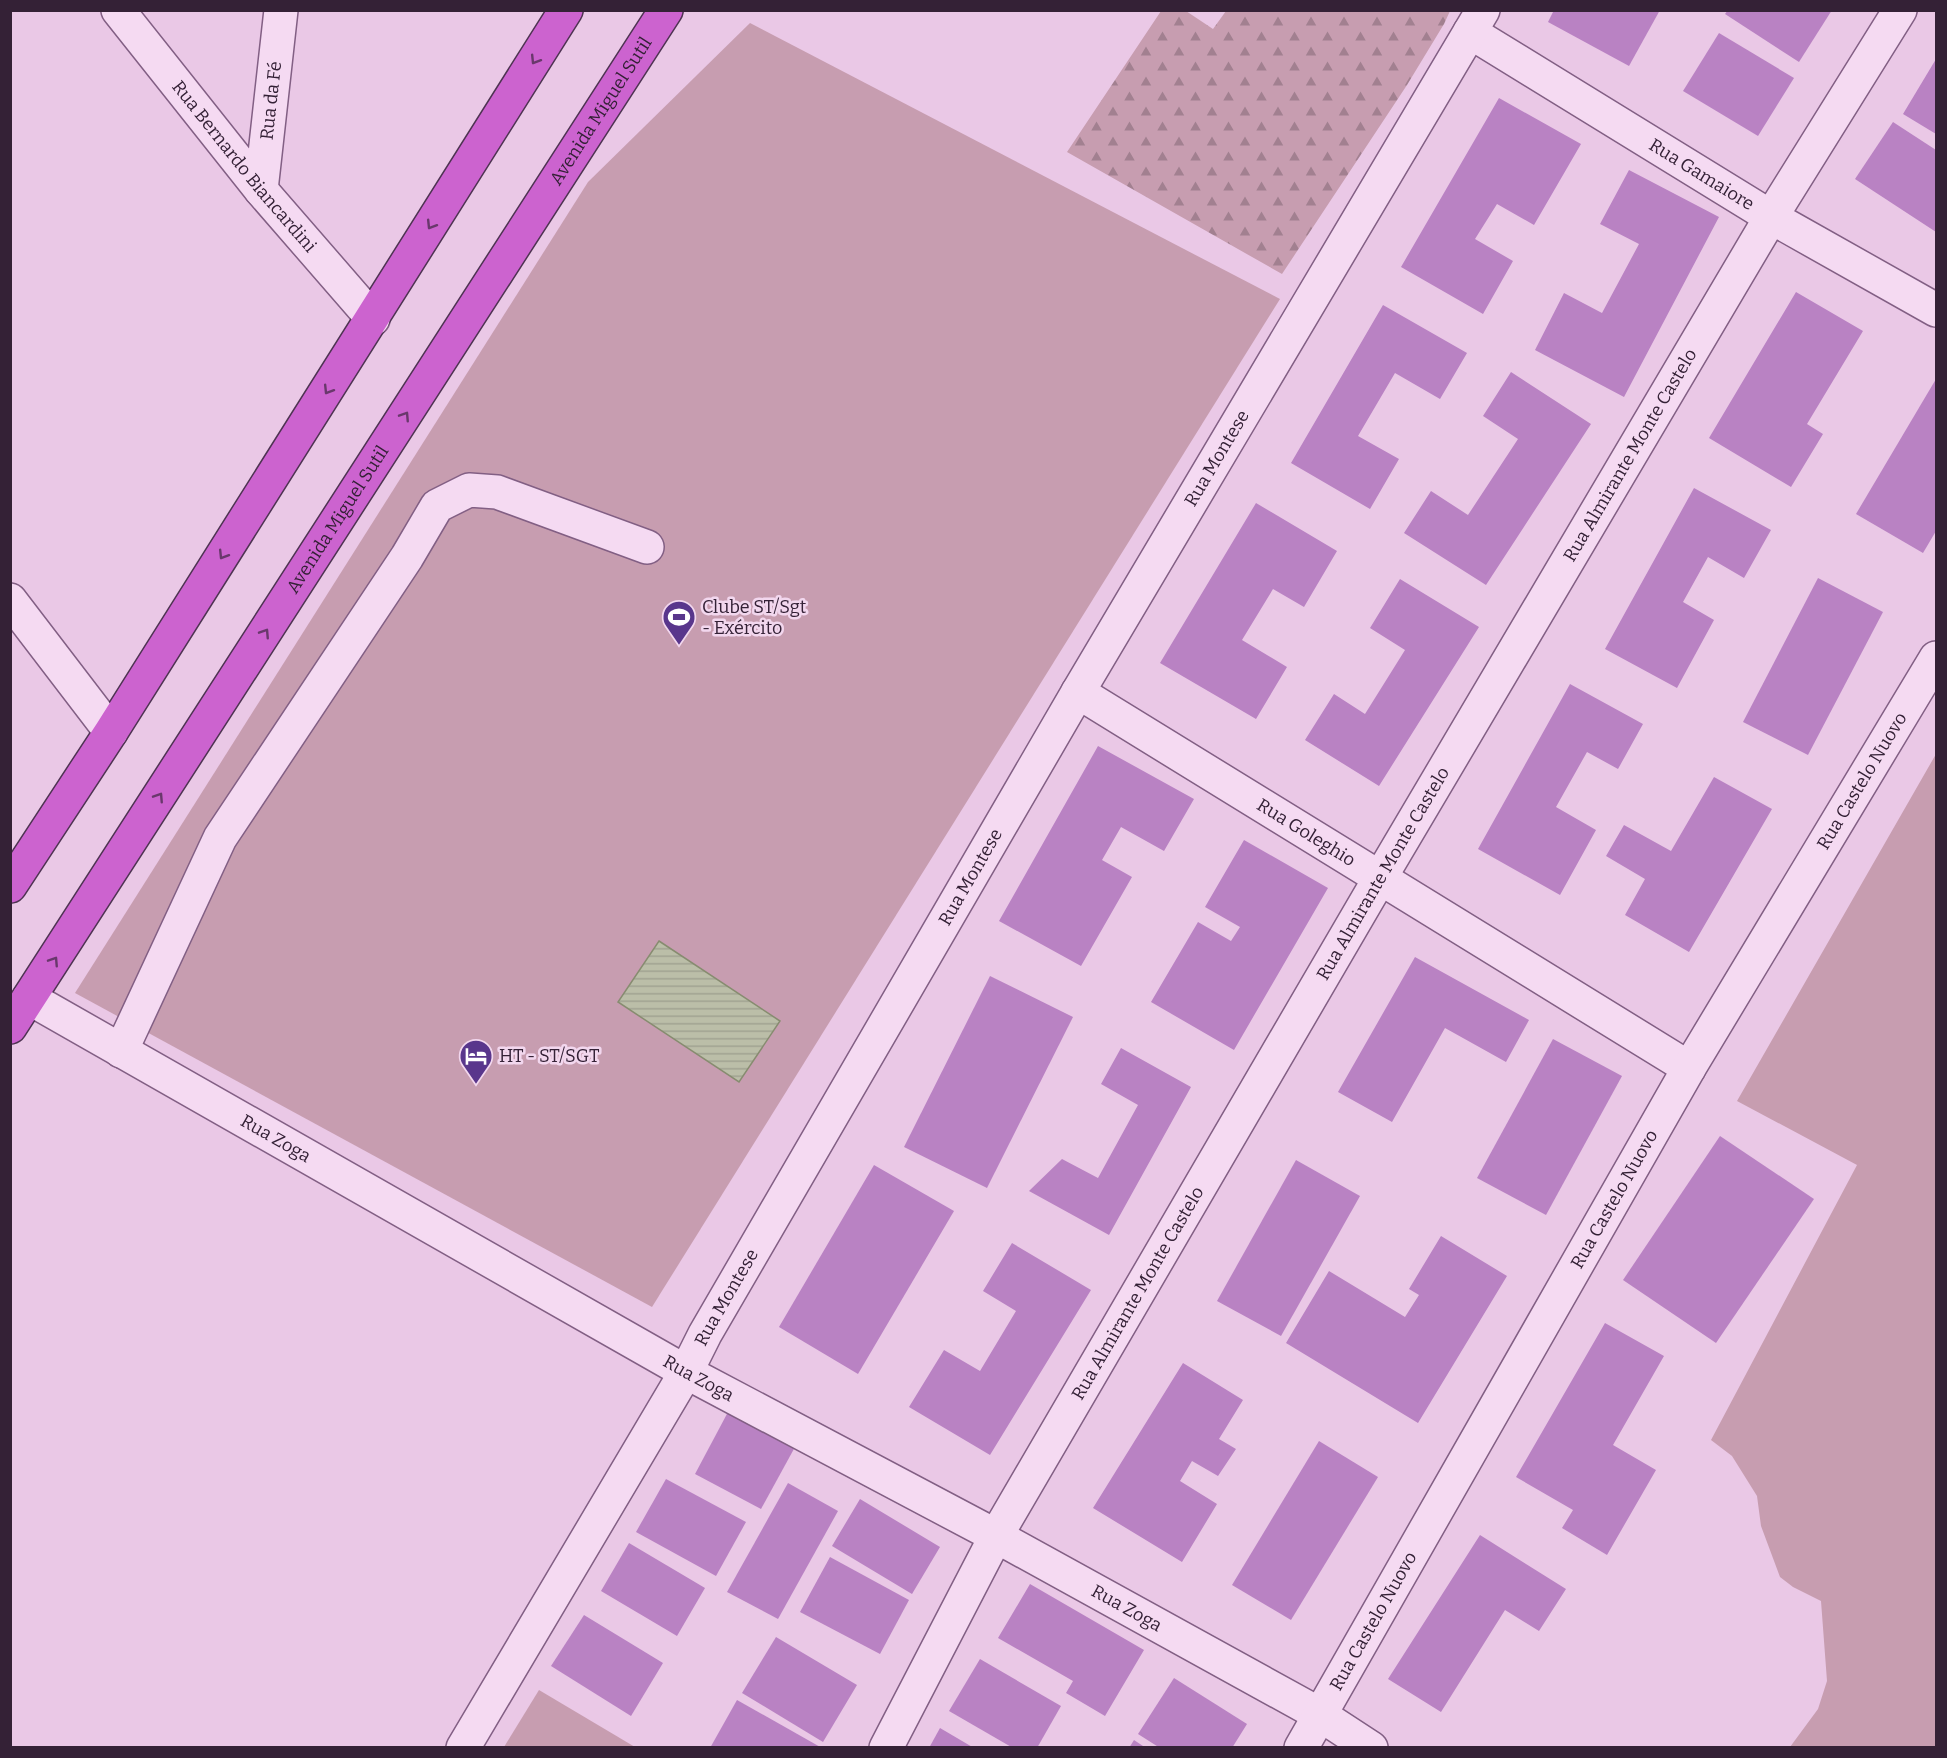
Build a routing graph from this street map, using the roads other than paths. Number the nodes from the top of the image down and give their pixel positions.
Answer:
1 (118, 10) edge
2 (281, 10) edge
3 (566, 10) edge
4 (666, 10) edge
5 (1900, 10) edge
6 (1476, 21) edge
7 (261, 190) junction
8 (1771, 217) junction
9 (1936, 310) edge
10 (373, 319) junction
11 (647, 547) dead end
12 (10, 600) edge
13 (1936, 658) edge
14 (1078, 692) junction
15 (111, 732) junction
16 (1380, 878) junction
17 (10, 886) edge
18 (29, 998) junction
19 (10, 1028) edge
20 (121, 1051) junction
21 (1689, 1068) junction
22 (686, 1372) junction
23 (996, 1536) junction
24 (1319, 1714) junction
25 (463, 1748) edge
26 (886, 1748) edge
27 (1301, 1748) edge
28 (1371, 1748) edge

1 - 7 street, Rua Bernardo Biancardini
2 - 7 street, Rua da Fé
3 -> 10 highway
18 -> 4 highway, Avenida Miguel Sutil
5 - 8 street, Rua Almirante Monte Castelo
6 - 8 street, Rua Gamaiore
6 - 14 street, Rua Montese
7 - 10 street, Rua Bernardo Biancardini
8 - 9 street, Rua Gamaiore
8 - 16 street, Rua Almirante Monte Castelo
10 -> 15 highway
11 - 20 street
12 - 15 street
13 - 21 street, Rua Castelo Nuovo
14 - 16 street, Rua Goleghio
14 - 22 street, Rua Montese
15 - 17 highway
16 - 21 street, Rua Goleghio
16 - 23 street, Rua Almirante Monte Castelo
18 - 19 highway, Avenida Miguel Sutil
18 - 20 street, Rua Zoga
20 - 22 street, Rua Zoga
21 - 24 street, Rua Castelo Nuovo
22 - 23 street, Rua Zoga
22 - 25 street, Rua Montese
23 - 24 street, Rua Zoga
23 - 26 street, Rua Almirante Monte Castelo
24 - 27 street, Rua Castelo Nuovo
24 - 28 street, Rua Zoga

